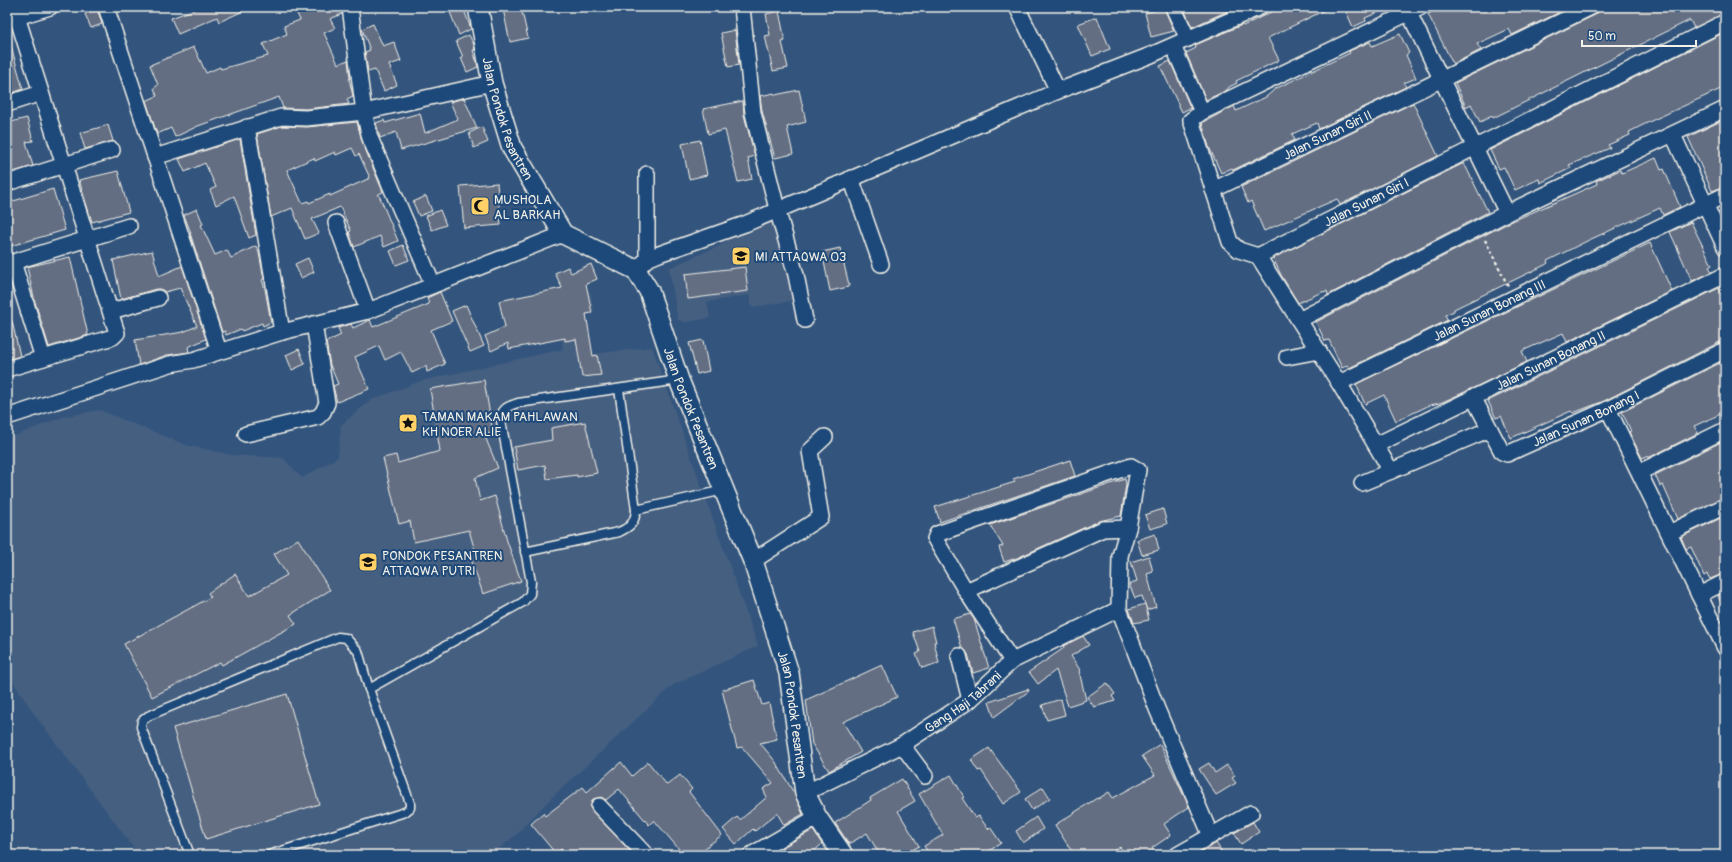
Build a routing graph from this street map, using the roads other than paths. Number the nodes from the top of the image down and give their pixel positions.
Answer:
1 (50, 7) edge
2 (106, 7) edge
3 (350, 7) edge
4 (478, 7) edge
5 (742, 7) edge
6 (1016, 7) edge
7 (1173, 7) edge
8 (1591, 7) edge
9 (1255, 8) edge
10 (1412, 9) edge
11 (13, 15) edge
12 (1725, 22) edge
13 (1188, 39) junction
14 (1173, 46) junction
15 (1441, 80) junction
16 (492, 83) junction
17 (1058, 91) junction
18 (41, 93) junction
19 (7, 104) edge
20 (1725, 109) edge
21 (364, 112) junction
22 (1202, 112) junction
23 (247, 127) junction
24 (1673, 135) junction
25 (1474, 148) junction
26 (112, 150) dead end
27 (155, 157) junction
28 (64, 166) junction
29 (647, 174) dead end
30 (851, 178) junction
31 (7, 183) edge
32 (1213, 190) junction
33 (1725, 195) edge
34 (1705, 205) junction
35 (777, 209) junction
36 (1507, 213) junction
37 (336, 223) dead end
38 (129, 226) dead end
39 (562, 234) junction
40 (86, 239) junction
41 (1725, 247) edge
42 (1258, 256) junction
43 (10, 263) edge
44 (881, 264) dead end
45 (641, 265) junction
46 (1725, 275) edge
47 (433, 285) junction
48 (158, 298) dead end
49 (368, 311) junction
50 (111, 312) junction
51 (805, 320) dead end
52 (1300, 320) junction
53 (314, 324) junction
54 (282, 332) junction
55 (1725, 350) edge
56 (219, 351) junction
57 (1319, 351) junction
58 (1287, 357) dead end
59 (43, 358) junction
60 (7, 369) edge
61 (679, 380) junction
62 (1339, 383) junction
63 (619, 389) junction
64 (1473, 397) junction
65 (1608, 409) junction
66 (7, 417) edge
67 (1490, 429) junction
68 (1725, 430) edge
69 (246, 434) dead end
70 (825, 437) dead end
71 (1376, 445) junction
72 (1391, 471) junction
73 (1640, 472) junction
74 (1362, 483) dead end
75 (724, 490) junction
76 (1725, 506) edge
77 (636, 510) junction
78 (1128, 528) junction
79 (1669, 533) junction
80 (525, 552) junction
81 (753, 561) junction
82 (1725, 582) edge
83 (966, 591) junction
84 (1699, 595) junction
85 (1119, 609) junction
86 (1725, 648) edge
87 (959, 656) dead end
88 (1012, 661) junction
89 (369, 689) junction
90 (970, 700) junction
91 (902, 744) junction
92 (925, 776) dead end
93 (805, 793) junction
94 (599, 806) dead end
95 (1251, 812) dead end
96 (817, 817) junction
97 (1211, 836) junction
98 (643, 854) edge
99 (190, 855) edge
100 (269, 855) edge
101 (751, 855) edge
102 (844, 855) edge
103 (1177, 855) edge

1 - 11 street
2 - 27 street
3 - 21 street
4 - 16 street, Jalan Pondok Pesantren
5 - 35 street
6 - 17 street
7 - 13 street
8 - 15 street, Jalan Sunan Giri II
9 - 13 street
10 - 15 street
10 - 22 street
11 - 18 street
12 - 25 street, Jalan Sunan Giri I
13 - 14 street
14 - 17 street
14 - 22 street
15 - 25 street
15 - 32 street, Jalan Sunan Giri II
16 - 21 street
16 - 39 street, Jalan Pondok Pesantren
17 - 30 street
18 - 19 street
18 - 28 street
20 - 24 street
21 - 23 street
21 - 47 street
22 - 32 street
23 - 27 street
23 - 54 street
24 - 34 street
24 - 36 street
25 - 36 street
25 - 42 street, Jalan Sunan Giri I
26 - 28 street
27 - 56 street
28 - 31 street
28 - 40 street
29 - 45 street
30 - 35 street
30 - 44 street
32 - 42 street
33 - 34 street, Jalan Sunan Bonang III
34 - 41 street
34 - 62 street, Jalan Sunan Bonang III
35 - 45 street
35 - 51 street
36 - 52 street
37 - 49 street
38 - 40 street
39 - 45 street
39 - 47 street
40 - 43 street
40 - 50 street
42 - 52 street
43 - 59 street
45 - 61 street, Jalan Pondok Pesantren
46 - 64 street, Jalan Sunan Bonang II
47 - 49 street
48 - 50 street
49 - 53 street
50 - 59 street
52 - 57 street
53 - 54 street
53 - 69 street
54 - 56 street
55 - 65 street, Jalan Sunan Bonang I
56 - 66 street
57 - 58 street
57 - 62 street
59 - 60 street
61 - 63 lane
61 - 75 street, Jalan Pondok Pesantren
62 - 71 street
63 - 77 lane
63 - 80 lane
64 - 67 street, Jalan Sunan Bonang I
64 - 71 street, Jalan Sunan Bonang II
65 - 67 street, Jalan Sunan Bonang I
65 - 73 street
67 - 72 street
68 - 73 street
70 - 81 street
71 - 72 street
72 - 74 street
73 - 79 street
75 - 77 lane
75 - 81 street, Jalan Pondok Pesantren
76 - 79 street
77 - 80 lane
78 - 83 street
78 - 83 street
78 - 85 street
79 - 84 street
80 - 89 lane
81 - 93 street, Jalan Pondok Pesantren
82 - 84 street
83 - 88 street
84 - 86 street
85 - 88 street, Gang Haji Tabrani
85 - 97 street
87 - 90 street
88 - 90 street, Gang Haji Tabrani
89 - 99 lane
89 - 100 lane
90 - 91 street, Gang Haji Tabrani
91 - 92 street
91 - 93 street, Gang Haji Tabrani
93 - 96 street, Jalan Pondok Pesantren
94 - 98 street
95 - 97 street
96 - 101 street
96 - 102 street, Jalan Pondok Pesantren
97 - 103 street

